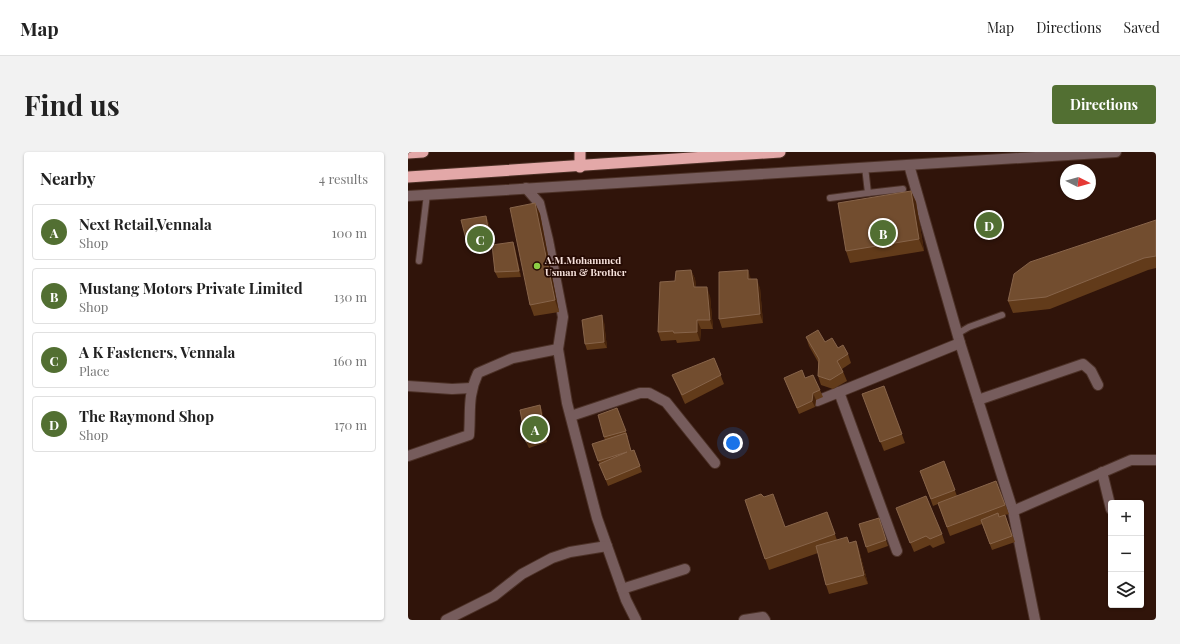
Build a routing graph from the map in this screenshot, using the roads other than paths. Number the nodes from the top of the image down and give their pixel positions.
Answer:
1 (423, 152) edge
2 (580, 152) edge
3 (780, 152) edge
4 (1116, 152) edge
5 (408, 153) edge
6 (909, 165) junction
7 (580, 167) junction
8 (865, 168) junction
9 (408, 178) edge
10 (526, 188) junction
11 (903, 189) dead end
12 (868, 193) junction
13 (427, 194) junction
14 (408, 196) edge
15 (830, 198) dead end
16 (419, 262) dead end
17 (1002, 315) dead end
18 (958, 338) junction
19 (558, 349) junction
20 (1098, 385) dead end
21 (408, 386) edge
22 (471, 388) junction
23 (838, 392) junction
24 (978, 400) junction
25 (818, 401) dead end
26 (571, 416) junction
27 (408, 456) edge
28 (1156, 460) edge
29 (715, 463) dead end
30 (1102, 472) junction
31 (1109, 500) edge
32 (1013, 511) junction
33 (607, 546) junction
34 (897, 551) dead end
35 (685, 569) dead end
36 (622, 589) junction
37 (446, 620) edge
38 (636, 620) edge
39 (744, 620) edge
40 (765, 620) edge
41 (1035, 620) edge

1 - 5 highway
2 - 7 highway
3 - 7 highway
4 - 6 street
6 - 8 street
6 - 18 street
7 - 9 highway
8 - 10 street
8 - 12 lane
10 - 13 street
10 - 19 street
11 - 12 lane
12 - 15 lane
13 - 14 street
13 - 16 lane
17 - 18 lane
18 - 23 street
18 - 24 street
19 - 22 street
19 - 26 street
20 - 24 street
21 - 22 street
22 - 27 street
23 - 25 street
23 - 34 street
24 - 32 street
26 - 29 street
26 - 33 street
28 - 30 street
30 - 31 street
30 - 32 street
32 - 41 street
33 - 36 street
33 - 37 street
35 - 36 street
36 - 38 street
39 - 40 street

